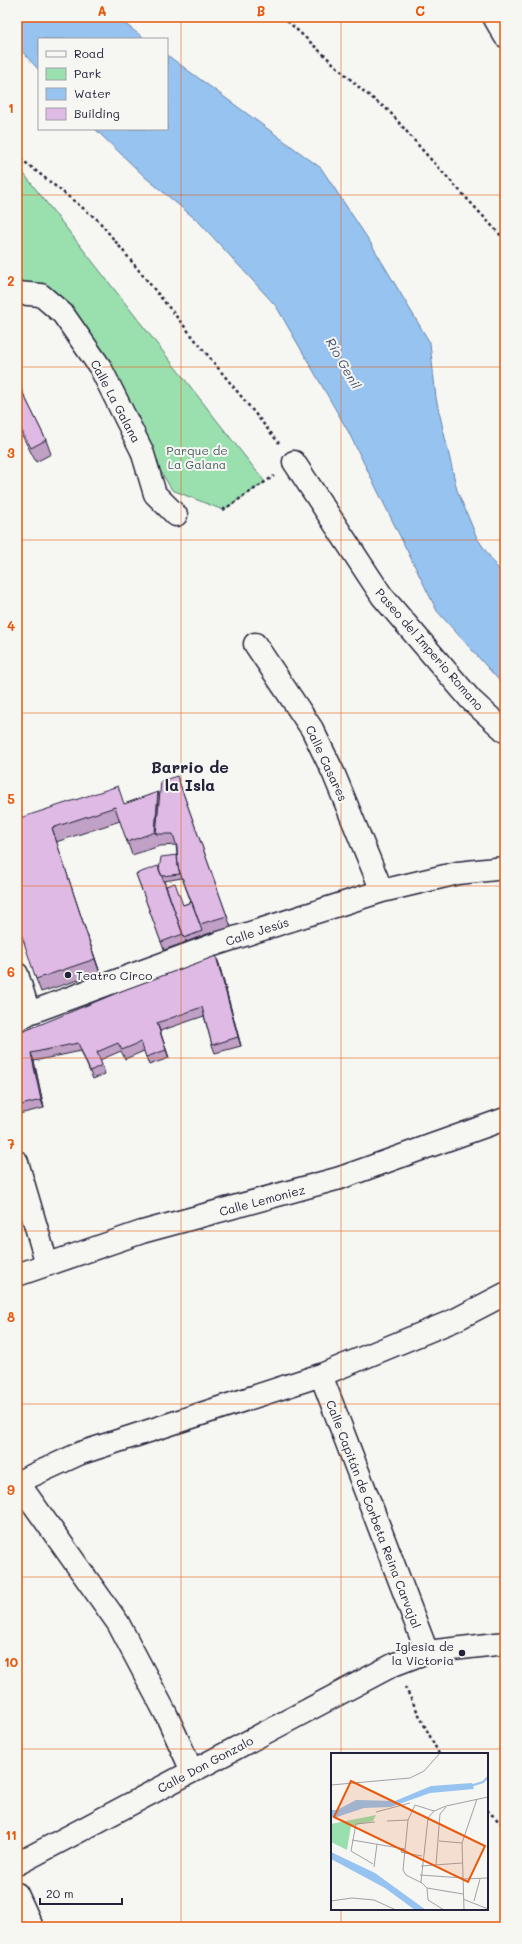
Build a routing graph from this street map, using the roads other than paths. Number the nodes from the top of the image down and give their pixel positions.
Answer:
1 (494, 17) edge
2 (505, 36) edge
3 (17, 293) edge
4 (294, 462) road end
5 (176, 515) dead end
6 (255, 644) dead end
7 (505, 731) edge
8 (505, 868) edge
9 (382, 891) junction
10 (17, 974) edge
11 (20, 1011) edge
12 (505, 1119) edge
13 (17, 1162) edge
14 (48, 1264) junction
15 (17, 1275) edge
16 (505, 1294) edge
17 (320, 1375) junction
18 (17, 1482) edge
19 (505, 1642) edge
20 (427, 1652) junction
21 (192, 1771) junction
22 (17, 1864) edge
23 (17, 1894) edge
24 (32, 1927) edge

1 - 2 street
3 - 5 street, Calle La Galana
4 - 7 street, Paseo del Imperio Romano
6 - 9 street, Calle Casares
8 - 9 street, Calle Jesús
9 - 11 street, Calle Jesús
10 - 11 street
12 - 14 street, Calle Lemoniez
13 - 14 street
14 - 15 street, Calle Lemoniez
16 - 17 street
17 - 18 street
17 - 20 street, Calle Capitán de Corbeta Reina Carvajal
18 - 21 street
19 - 20 street, Calle Don Gonzalo
20 - 21 street, Calle Don Gonzalo
21 - 22 street, Calle Don Gonzalo
23 - 24 street

